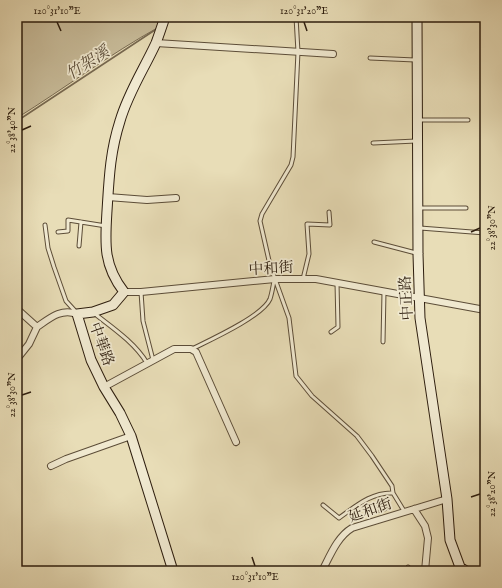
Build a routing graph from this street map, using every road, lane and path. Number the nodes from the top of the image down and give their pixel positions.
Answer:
1 (165, 17) edge
2 (296, 17) edge
3 (417, 17) edge
4 (156, 43) junction
5 (298, 52) junction
6 (333, 54) dead end
7 (370, 58) dead end
8 (417, 60) junction
9 (418, 120) junction
10 (468, 120) dead end
11 (418, 141) junction
12 (374, 143) dead end
13 (108, 197) junction
14 (176, 198) dead end
15 (418, 208) junction
16 (466, 208) dead end
17 (329, 212) dead end
18 (81, 222) junction
19 (46, 224) dead end
20 (106, 226) junction
21 (418, 228) junction
22 (58, 232) dead end
23 (485, 233) edge
24 (374, 242) dead end
25 (79, 246) dead end
26 (418, 254) junction
27 (275, 279) junction
28 (303, 279) junction
29 (337, 283) junction
30 (124, 292) junction
31 (141, 292) junction
32 (384, 292) junction
33 (419, 297) junction
34 (17, 309) edge
35 (485, 310) edge
36 (93, 312) junction
37 (77, 314) junction
38 (37, 327) junction
39 (331, 332) dead end
40 (382, 342) dead end
41 (191, 350) junction
42 (17, 359) edge
43 (153, 360) junction
44 (147, 363) junction
45 (104, 387) junction
46 (131, 436) junction
47 (236, 442) dead end
48 (52, 466) dead end
49 (394, 493) junction
50 (447, 499) junction
51 (324, 505) dead end
52 (414, 509) junction
53 (404, 511) junction
54 (408, 567) dead end
55 (173, 571) edge
56 (322, 571) edge
57 (407, 571) edge
58 (425, 571) edge
59 (466, 571) edge

1 - 4 street
2 - 5 lane
3 - 8 street, 中正路
4 - 5 street
4 - 13 street
5 - 6 street
5 - 27 lane
7 - 8 lane
8 - 9 street, 中正路
9 - 10 lane
9 - 11 street, 中正路
11 - 12 lane
11 - 15 street, 中正路
13 - 14 street
13 - 20 street
15 - 16 lane
15 - 21 street, 中正路
17 - 28 lane
18 - 20 lane
18 - 22 lane
18 - 25 lane
19 - 37 lane
20 - 30 street
21 - 23 lane
21 - 26 street, 中正路
24 - 26 lane
26 - 33 street, 中正路
27 - 28 street, 中和街
27 - 31 street, 中和街
27 - 41 lane
27 - 49 lane
28 - 29 street, 中和街
29 - 32 street, 中和街
29 - 39 lane
30 - 31 street, 中和街
30 - 36 street, 中華路
31 - 43 lane
32 - 33 street, 中和街
32 - 40 lane
33 - 35 street, 中和街
33 - 50 street, 中正路
34 - 38 street
36 - 37 street, 中華路
36 - 44 lane
37 - 38 street
37 - 45 street, 中華路
38 - 42 street
41 - 43 street
41 - 47 street
43 - 44 street
44 - 45 street
45 - 46 street, 中華路
46 - 48 street
46 - 55 street, 中華路
49 - 51 lane
49 - 53 lane
50 - 52 street, 延和街
50 - 59 street, 中正路
52 - 53 street, 延和街
52 - 58 street
53 - 56 street, 延和街
54 - 57 lane

